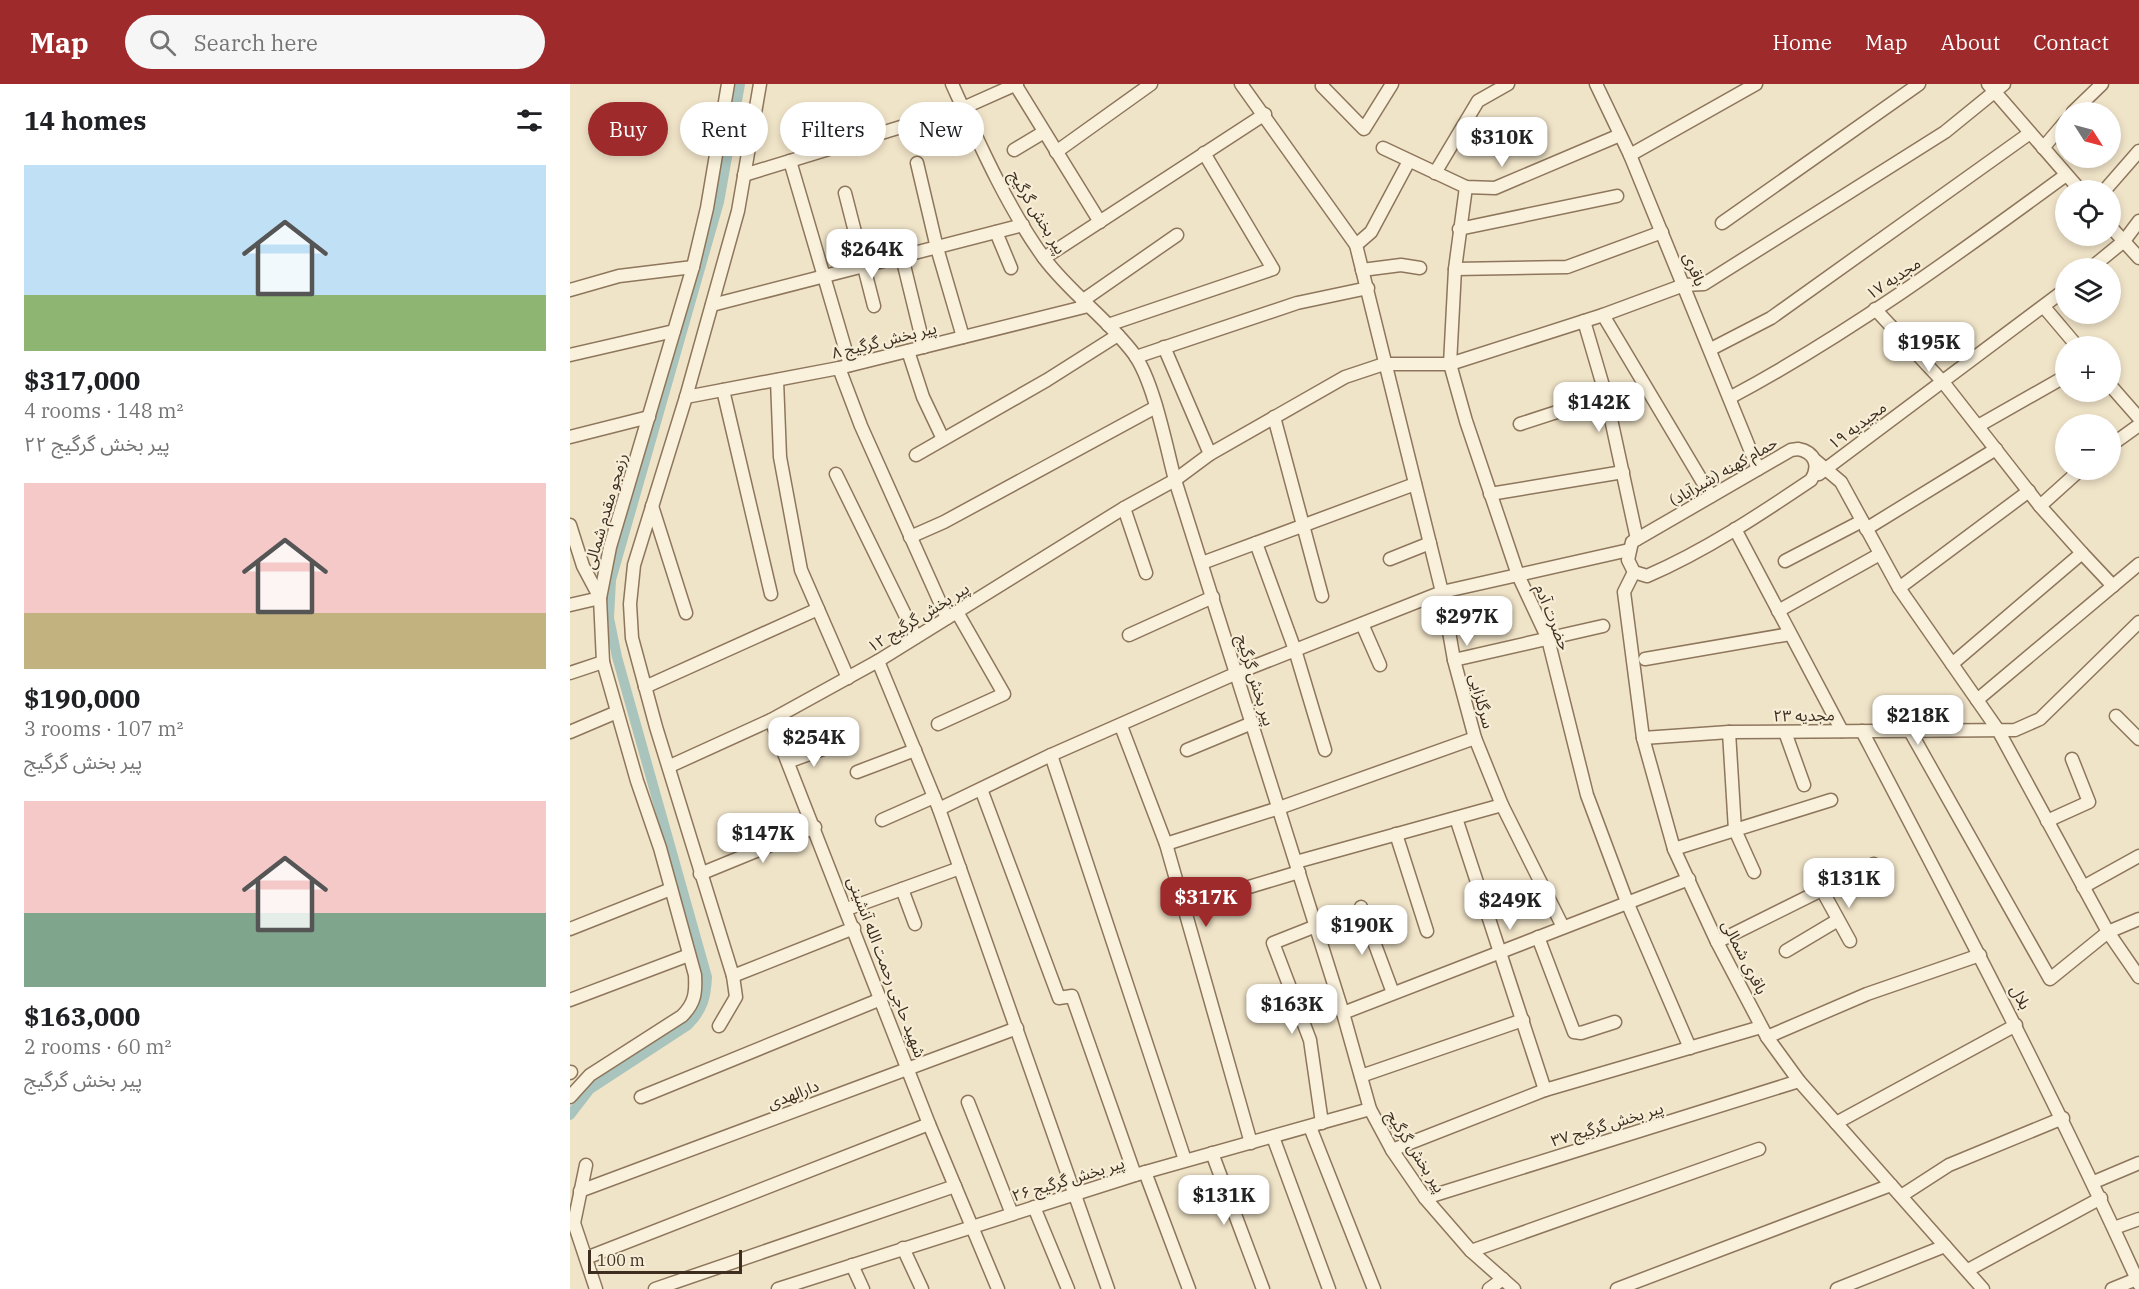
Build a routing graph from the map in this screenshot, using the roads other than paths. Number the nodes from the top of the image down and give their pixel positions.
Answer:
1 (728, 84) edge
2 (760, 84) edge
3 (952, 84) edge
4 (1016, 84) edge
5 (1151, 84) edge
6 (1241, 84) edge
7 (1323, 84) edge
8 (1392, 84) edge
9 (1508, 84) edge
10 (1596, 84) edge
11 (1756, 84) edge
12 (1918, 84) edge
13 (2102, 84) edge
14 (1996, 87) edge
15 (960, 102) edge
16 (976, 102) edge
17 (2083, 102) edge
18 (1265, 114) junction
19 (898, 128) edge
20 (1044, 132) junction
21 (2030, 133) junction
22 (2055, 134) edge
23 (1620, 135) junction
24 (1383, 148) dead end
25 (2043, 148) junction
26 (984, 149) edge
27 (1014, 150) dead end
28 (2139, 151) edge
29 (1056, 153) junction
30 (1204, 153) junction
31 (1630, 155) junction
32 (1410, 161) junction
33 (790, 162) junction
34 (917, 163) dead end
35 (1435, 173) junction
36 (744, 175) junction
37 (2066, 175) junction
38 (2071, 180) edge
39 (2113, 180) edge
40 (1466, 186) junction
41 (846, 193) dead end
42 (1617, 196) dead end
43 (2139, 221) edge
44 (1100, 222) junction
45 (1722, 223) dead end
46 (1023, 225) junction
47 (1460, 229) junction
48 (996, 232) junction
49 (1662, 232) junction
50 (1178, 235) dead end
51 (2121, 238) edge
52 (2124, 241) junction
53 (1356, 245) junction
54 (937, 248) junction
55 (902, 257) junction
56 (1044, 258) junction
57 (2103, 258) edge
58 (2139, 258) edge
59 (693, 267) junction
60 (863, 267) junction
61 (1011, 268) dead end
62 (1420, 268) dead end
63 (1455, 269) junction
64 (1362, 270) junction
65 (825, 277) junction
66 (1684, 285) junction
67 (1368, 288) junction
68 (570, 290) edge
69 (2055, 298) edge
70 (1085, 303) junction
71 (712, 305) junction
72 (874, 306) dead end
73 (2044, 307) junction
74 (1875, 309) junction
75 (1603, 315) junction
76 (1584, 321) junction
77 (1108, 325) junction
78 (674, 331) junction
79 (1118, 335) junction
80 (2069, 336) edge
81 (963, 337) junction
82 (924, 347) junction
83 (1164, 347) junction
84 (1711, 349) junction
85 (908, 351) junction
86 (570, 355) edge
87 (1136, 357) junction
88 (1450, 363) junction
89 (1384, 364) junction
90 (845, 367) junction
91 (777, 380) junction
92 (1943, 382) junction
93 (2055, 382) edge
94 (723, 390) junction
95 (1606, 396) junction
96 (686, 397) junction
97 (1731, 397) junction
98 (2121, 398) edge
99 (1156, 407) junction
100 (649, 417) junction
101 (1274, 417) junction
102 (2139, 418) edge
103 (1520, 424) dead end
104 (2139, 425) edge
105 (1978, 426) junction
106 (570, 437) edge
107 (2121, 438) edge
108 (943, 439) junction
109 (1996, 449) junction
110 (1210, 454) junction
111 (916, 455) dead end
112 (1815, 460) junction
113 (1758, 469) junction
114 (1826, 469) junction
115 (1623, 472) junction
116 (836, 474) dead end
117 (1175, 480) junction
118 (1811, 480) junction
119 (2069, 480) edge
120 (1415, 484) junction
121 (2029, 491) junction
122 (1490, 494) junction
123 (1711, 496) junction
124 (652, 506) junction
125 (2040, 506) junction
126 (1124, 508) junction
127 (1864, 525) junction
128 (1304, 526) junction
129 (1735, 529) junction
130 (571, 532) edge
131 (910, 537) junction
132 (1637, 539) junction
133 (1257, 543) junction
134 (1430, 543) junction
135 (1629, 550) junction
136 (1880, 554) junction
137 (2082, 554) junction
138 (1390, 559) dead end
139 (1785, 561) dead end
140 (1202, 563) junction
141 (2139, 564) edge
142 (1634, 572) junction
143 (1146, 573) dead end
144 (1518, 575) junction
145 (2113, 586) junction
146 (1899, 588) junction
147 (1442, 592) junction
148 (771, 594) dead end
149 (1322, 596) dead end
150 (1213, 597) junction
151 (600, 598) junction
152 (570, 606) edge
153 (818, 609) junction
154 (1778, 610) junction
155 (686, 613) dead end
156 (952, 615) junction
157 (2139, 622) edge
158 (1362, 624) junction
159 (1603, 626) dead end
160 (1790, 634) junction
161 (1129, 635) dead end
162 (916, 637) junction
163 (1548, 639) junction
164 (1295, 650) junction
165 (1645, 659) dead end
166 (1454, 660) junction
167 (878, 661) junction
168 (603, 662) junction
169 (1952, 664) junction
170 (1380, 665) dead end
171 (570, 673) edge
172 (1237, 673) junction
173 (848, 678) junction
174 (645, 687) junction
175 (1977, 700) junction
176 (617, 712) junction
177 (2116, 716) dead end
178 (771, 720) junction
179 (1252, 723) junction
180 (938, 724) dead end
181 (1121, 726) junction
182 (1998, 730) junction
183 (1842, 731) junction
184 (1862, 731) junction
185 (1910, 731) junction
186 (570, 732) edge
187 (1729, 732) junction
188 (1785, 732) junction
189 (1475, 738) junction
190 (1643, 738) junction
191 (2139, 739) edge
192 (829, 747) dead end
193 (915, 750) junction
194 (1187, 750) dead end
195 (1325, 750) dead end
196 (1051, 755) junction
197 (2072, 759) dead end
198 (790, 761) junction
199 (670, 766) junction
200 (857, 772) dead end
201 (1804, 785) dead end
202 (981, 789) junction
203 (934, 797) junction
204 (1831, 800) dead end
205 (1502, 805) junction
206 (1279, 808) junction
207 (939, 809) junction
208 (1456, 818) junction
209 (882, 820) dead end
210 (2048, 821) junction
211 (815, 827) junction
212 (1735, 830) junction
213 (1396, 834) junction
214 (1166, 844) junction
215 (1674, 849) junction
216 (2139, 856) edge
217 (1874, 864) dead end
218 (1298, 867) junction
219 (960, 868) junction
220 (1754, 872) dead end
221 (700, 874) junction
222 (1689, 879) junction
223 (2083, 886) junction
224 (671, 889) junction
225 (902, 889) junction
226 (1822, 890) junction
227 (1219, 896) dead end
228 (1628, 902) junction
229 (1360, 907) dead end
230 (847, 909) junction
231 (2139, 919) edge
232 (1838, 920) junction
233 (915, 924) dead end
234 (1316, 926) junction
235 (1563, 927) junction
236 (854, 928) junction
237 (570, 929) edge
238 (1427, 931) dead end
239 (2108, 932) junction
240 (1538, 937) junction
241 (1850, 941) dead end
242 (1717, 942) junction
243 (1502, 951) junction
244 (1786, 951) dead end
245 (689, 955) junction
246 (1980, 955) junction
247 (2137, 971) edge
248 (733, 976) junction
249 (1393, 993) junction
250 (881, 999) junction
251 (570, 1000) edge
252 (1343, 1012) junction
253 (1523, 1020) junction
254 (1615, 1022) dead end
255 (2016, 1025) junction
256 (719, 1026) dead end
257 (1017, 1028) junction
258 (1764, 1032) junction
259 (1690, 1048) junction
260 (908, 1069) junction
261 (1361, 1076) junction
262 (1799, 1081) junction
263 (1545, 1090) junction
264 (570, 1097) edge
265 (641, 1097) dead end
266 (968, 1102) dead end
267 (1370, 1109) junction
268 (2063, 1118) junction
269 (1836, 1123) junction
270 (930, 1124) junction
271 (1316, 1125) junction
272 (1273, 1137) junction
273 (1251, 1143) junction
274 (1759, 1149) dead end
275 (1392, 1150) junction
276 (1212, 1153) junction
277 (1185, 1160) junction
278 (2139, 1163) edge
279 (585, 1165) dead end
280 (1140, 1174) junction
281 (2094, 1182) junction
282 (1891, 1185) junction
283 (955, 1186) junction
284 (580, 1191) junction
285 (1074, 1194) junction
286 (1901, 1196) junction
287 (1425, 1198) junction
288 (2101, 1198) junction
289 (1034, 1207) junction
290 (1012, 1214) junction
291 (2139, 1219) edge
292 (972, 1226) junction
293 (2114, 1228) junction
294 (1945, 1246) junction
295 (903, 1248) junction
296 (1471, 1251) junction
297 (585, 1258) junction
298 (852, 1265) junction
299 (1968, 1270) junction
300 (1503, 1279) junction
301 (2138, 1281) edge
302 (781, 1288) edge
303 (596, 1289) edge
304 (655, 1289) edge
305 (863, 1289) edge
306 (922, 1289) edge
307 (998, 1289) edge
308 (1068, 1289) edge
309 (1108, 1289) edge
310 (1189, 1289) edge
311 (1263, 1289) edge
312 (1329, 1289) edge
313 (1374, 1289) edge
314 (1489, 1289) edge
315 (1514, 1289) edge
316 (1617, 1289) edge
317 (1837, 1289) edge
318 (1983, 1289) edge
319 (2112, 1289) edge

1 - 59 street, رزمجو مقدم شمالی
2 - 36 street
3 - 15 street, پیر بخش گرگیج
4 - 16 street
4 - 20 street
5 - 29 street
6 - 18 street
7 - 8 street
9 - 35 street
10 - 23 street, باقری
11 - 31 street
12 - 45 street
13 - 17 street
14 - 21 street
14 - 66 street, پیر بخش گرگیج ۱۲
18 - 30 street
18 - 53 street
19 - 33 street
20 - 27 street
20 - 29 street
21 - 25 street
21 - 84 street
22 - 25 street
23 - 31 street, باقری
23 - 40 street
24 - 32 street
25 - 37 street
26 - 46 street, پیر بخش گرگیج
28 - 39 street
29 - 44 street
30 - 44 street
30 - 77 street
31 - 49 street, باقری
32 - 35 street
32 - 53 street
33 - 36 street
33 - 65 street
34 - 54 street
35 - 40 street
36 - 71 street
37 - 38 street
37 - 74 street, مجدیه ۱۷
40 - 47 street, حضرت آدم
41 - 60 street
42 - 47 street
43 - 52 street
44 - 56 street
46 - 48 street
46 - 56 street, پیر بخش گرگیج
47 - 63 street, حضرت آدم
48 - 54 street
48 - 61 street
49 - 63 street
49 - 66 street, باقری
50 - 70 street
51 - 52 street
52 - 57 street
52 - 58 street
53 - 64 street, سرگلزایی
54 - 55 street
54 - 81 street
55 - 60 street
55 - 82 street
56 - 70 street, پیر بخش گرگیج
59 - 68 street
59 - 78 street, رزمجو مقدم شمالی
60 - 65 street
60 - 72 street
62 - 64 street
63 - 88 street, حضرت آدم
64 - 67 street, سرگلزایی
65 - 71 street
65 - 90 street
66 - 75 street, پیر بخش گرگیج ۱۲
66 - 84 street, باقری
67 - 83 street
67 - 89 street, سرگلزایی
69 - 73 street, مجیدیه ۱۹
70 - 77 street, پیر بخش گرگیج
70 - 81 street, پیر بخش گرگیج ۸
71 - 96 street
73 - 80 street
73 - 92 street, مجیدیه ۱۹
74 - 92 street
74 - 97 street, مجدیه ۱۷
75 - 76 street, پیر بخش گرگیج ۱۲
75 - 123 street
76 - 88 street, پیر بخش گرگیج ۱۲
76 - 95 street
77 - 79 street, پیر بخش گرگیج
78 - 86 street
78 - 100 street, رزمجو مقدم شمالی
79 - 87 street, پیر بخش گرگیج
79 - 108 street
81 - 82 street, پیر بخش گرگیج ۸
82 - 85 street, پیر بخش گرگیج ۸
83 - 87 street
83 - 110 street
84 - 97 street, باقری
85 - 90 street, پیر بخش گرگیج ۸
85 - 108 street
87 - 99 street, پیر بخش گرگیج
88 - 89 street, پیر بخش گرگیج ۱۲
88 - 122 street, حضرت آدم
89 - 101 street, پیر بخش گرگیج ۱۲
89 - 120 street, سرگلزایی
90 - 91 street, پیر بخش گرگیج ۸
90 - 131 street
91 - 94 street, پیر بخش گرگیج ۸
91 - 153 street
92 - 105 street
92 - 114 street, مجیدیه ۱۹
93 - 105 street
94 - 96 street, پیر بخش گرگیج ۸
94 - 148 street
95 - 103 street
95 - 115 street
96 - 124 street
97 - 113 street, باقری
98 - 102 street
99 - 117 street, پیر بخش گرگیج
99 - 131 street
100 - 106 street
100 - 151 street, رزمجو مقدم شمالی
101 - 110 street, پیر بخش گرگیج ۱۲
101 - 128 street
104 - 107 street
105 - 109 street
108 - 111 street
109 - 121 street
109 - 127 street
110 - 117 street, پیر بخش گرگیج ۱۲
112 - 113 street, حمام کهنه (شیرآباد)
112 - 114 street
112 - 118 street
113 - 123 street, حمام کهنه (شیرآباد)
114 - 118 street, مجیدیه ۱۹
114 - 127 street
115 - 122 street
115 - 132 street
116 - 162 street
117 - 126 street, پیر بخش گرگیج ۱۲
117 - 140 street, پیر بخش گرگیج
118 - 129 street
119 - 125 street
120 - 128 street
120 - 134 street, سرگلزایی
121 - 125 street
121 - 146 street
122 - 144 street, حضرت آدم
123 - 132 street, حمام کهنه (شیرآباد)
124 - 155 street
124 - 174 street
125 - 137 street
126 - 143 street
126 - 156 street, پیر بخش گرگیج ۱۲
127 - 136 street
127 - 139 street
128 - 133 street
128 - 149 street
129 - 142 street
129 - 154 street
130 - 151 street
131 - 156 street
132 - 135 street, حمام کهنه (شیرآباد)
133 - 140 street
133 - 164 street
134 - 138 street
134 - 147 street, سرگلزایی
135 - 142 street
135 - 144 street
136 - 146 street
136 - 154 street
137 - 145 street
137 - 169 street
140 - 150 street, پیر بخش گرگیج
141 - 145 street
142 - 190 street, باقری شمالی
144 - 147 street
144 - 163 street, حضرت آدم
145 - 175 street
146 - 169 street
147 - 158 street
147 - 166 street, سرگلزایی
150 - 161 street
150 - 172 street, پیر بخش گرگیج
151 - 152 street
151 - 168 street, رزمجو مقدم شمالی
153 - 173 street
153 - 174 street
154 - 160 street
156 - 162 street, پیر بخش گرگیج ۱۲
156 - 180 street
157 - 182 street, مجدیه ۲۳
158 - 164 street
158 - 170 street
159 - 163 street
160 - 165 street
160 - 183 street
162 - 167 street, پیر بخش گرگیج ۱۲
163 - 166 street
163 - 228 street, حضرت آدم
164 - 172 street
164 - 195 street
166 - 189 street, سرگلزایی
167 - 173 street, پیر بخش گرگیج ۱۲
167 - 193 street
168 - 171 street
168 - 176 street, رزمجو مقدم شمالی
169 - 175 street
172 - 179 street, پیر بخش گرگیج
172 - 181 street
173 - 178 street, پیر بخش گرگیج ۱۲
174 - 199 street
175 - 182 street
176 - 186 street
176 - 224 street, رزمجو مقدم شمالی
177 - 191 street
178 - 198 street, شهید حاجی رحمت الله آنشینی
178 - 199 street, پیر بخش گرگیج ۱۲
179 - 194 street
179 - 206 street, پیر بخش گرگیج
181 - 196 street
181 - 214 street
182 - 185 street, مجدیه ۲۳
182 - 210 street
183 - 184 street, مجدیه ۲۳
183 - 188 street, مجدیه ۲۳
184 - 185 street, مجدیه ۲۳
184 - 246 street, بلال
185 - 239 street
187 - 188 street, مجدیه ۲۳
187 - 190 street, مجدیه ۲۳
187 - 212 street
188 - 201 street
189 - 205 street, سرگلزایی
189 - 206 street
190 - 215 street, باقری شمالی
192 - 198 street
193 - 200 street
193 - 203 street
196 - 202 street
196 - 277 street
197 - 210 street
198 - 211 street, شهید حاجی رحمت الله آنشینی
199 - 221 street
202 - 207 street
202 - 280 street
203 - 207 street
203 - 209 street
204 - 212 street
205 - 208 street
205 - 235 street, سرگلزایی
206 - 214 street
206 - 218 street, پیر بخش گرگیج
207 - 219 street
208 - 213 street
208 - 243 street
210 - 223 street
211 - 221 street
211 - 230 street, شهید حاجی رحمت الله آنشینی
212 - 215 street
212 - 220 street
213 - 218 street
213 - 238 street
214 - 273 street
215 - 222 street, باقری شمالی
216 - 223 street
217 - 226 street
218 - 227 street
218 - 234 street, پیر بخش گرگیج
219 - 225 street
219 - 257 street
221 - 248 street
222 - 228 street
222 - 242 street, باقری شمالی
223 - 239 street
224 - 237 street
224 - 245 street, رزمجو مقدم شمالی
225 - 230 street
225 - 233 street
226 - 232 street
226 - 242 street
228 - 235 street
228 - 259 street, حضرت آدم
229 - 249 street
230 - 236 street, شهید حاجی رحمت الله آنشینی
231 - 239 street
232 - 241 street
232 - 244 street
234 - 252 street, پیر بخش گرگیج
234 - 271 street
235 - 240 street
236 - 248 street
236 - 250 street, شهید حاجی رحمت الله آنشینی
239 - 247 street
240 - 243 street
240 - 254 street
242 - 258 street, باقری شمالی
243 - 249 street
243 - 253 street
245 - 251 street
245 - 264 street, رزمجو مقدم شمالی
246 - 255 street, بلال
246 - 258 street
248 - 256 street
249 - 252 street
250 - 260 street, شهید حاجی رحمت الله آنشینی
250 - 265 street
252 - 261 street, پیر بخش گرگیج
253 - 261 street
253 - 263 street
255 - 268 street, بلال
255 - 269 street
257 - 260 street, دارالهدی
257 - 285 street
258 - 259 street
258 - 262 street, باقری شمالی
259 - 263 street
260 - 270 street, شهید حاجی رحمت الله آنشینی
260 - 284 street, دارالهدی
261 - 267 street, پیر بخش گرگیج
262 - 269 street, باقری شمالی
262 - 287 street, پیر بخش گرگیج ۳۷
263 - 275 street
266 - 290 street
267 - 271 street, پیر بخش گرگیج ۲۶
267 - 275 street, پیر بخش گرگیج
268 - 281 street, بلال
268 - 286 street
269 - 282 street, باقری شمالی
270 - 283 street, شهید حاجی رحمت الله آنشینی
270 - 297 street
271 - 272 street, پیر بخش گرگیج ۲۶
271 - 313 street
272 - 273 street, پیر بخش گرگیج ۲۶
272 - 312 street
273 - 276 street, پیر بخش گرگیج ۲۶
274 - 296 street
275 - 287 street, پیر بخش گرگیج
276 - 277 street, پیر بخش گرگیج ۲۶
276 - 311 street
277 - 280 street, پیر بخش گرگیج ۲۶
278 - 281 street
279 - 284 street
280 - 285 street, پیر بخش گرگیج ۲۶
280 - 310 street
281 - 288 street, بلال
282 - 286 street, باقری شمالی
282 - 316 street
283 - 292 street, شهید حاجی رحمت الله آنشینی
283 - 304 street
284 - 297 street
285 - 289 street, پیر بخش گرگیج ۲۶
285 - 309 street
286 - 294 street, باقری شمالی
287 - 296 street, پیر بخش گرگیج
288 - 293 street, بلال
288 - 299 street
289 - 290 street, پیر بخش گرگیج ۲۶
289 - 308 street
290 - 292 street, پیر بخش گرگیج ۲۶
291 - 293 street
292 - 295 street, پیر بخش گرگیج ۲۶
292 - 307 street, شهید حاجی رحمت الله آنشینی
293 - 301 street, بلال
294 - 299 street, باقری شمالی
294 - 317 street
295 - 298 street, پیر بخش گرگیج ۲۶
295 - 306 street
296 - 300 street, پیر بخش گرگیج
297 - 303 street
298 - 302 street, پیر بخش گرگیج ۲۶
298 - 305 street
299 - 318 street, باقری شمالی
300 - 314 street
300 - 315 street, پیر بخش گرگیج
301 - 319 street

